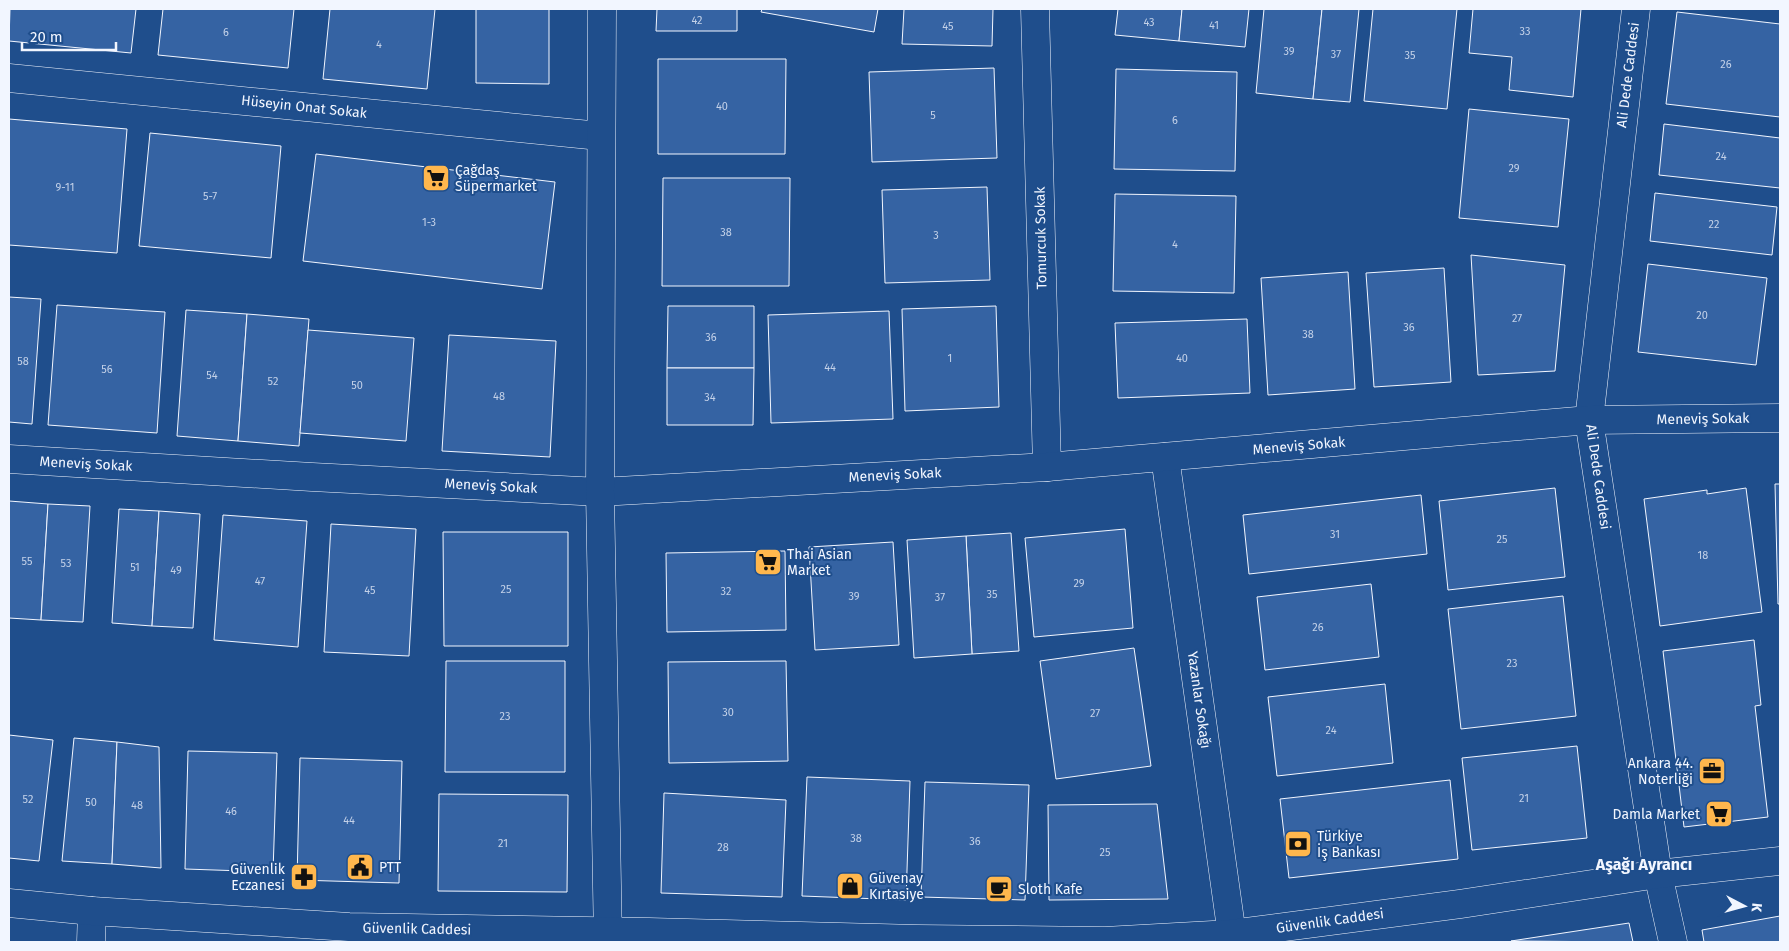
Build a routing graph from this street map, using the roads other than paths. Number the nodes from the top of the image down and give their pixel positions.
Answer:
1 (602, 9) edge
2 (1035, 9) edge
3 (1636, 9) edge
4 (9, 78) edge
5 (600, 136) junction
6 (1780, 418) edge
7 (1589, 420) junction
8 (1165, 457) junction
9 (9, 459) edge
10 (1047, 467) junction
11 (600, 492) junction
12 (1780, 860) edge
13 (1658, 874) junction
14 (9, 903) edge
15 (92, 911) junction
16 (349, 935) edge
17 (608, 937) edge
18 (1232, 938) edge
19 (918, 941) edge
20 (91, 942) edge
21 (1673, 942) edge

1 - 5 street
2 - 10 street, Tomurcuk Sokak
3 - 7 street, Ali Dede Caddesi
4 - 5 street, Hüseyin Onat Sokak
5 - 11 street
6 - 7 street, Meneviş Sokak
7 - 8 street, Meneviş Sokak
7 - 13 street, Ali Dede Caddesi
8 - 10 street, Meneviş Sokak
8 - 18 street, Yazanlar Sokağı
9 - 11 street, Meneviş Sokak
10 - 11 street, Meneviş Sokak
11 - 17 street
12 - 13 street, Güvenlik Caddesi
13 - 18 street, Güvenlik Caddesi
13 - 21 street, Ali Dede Caddesi
14 - 15 street, Güvenlik Caddesi
15 - 16 street, Güvenlik Caddesi
15 - 20 street
16 - 17 street, Güvenlik Caddesi
17 - 19 street, Güvenlik Caddesi
18 - 19 street, Güvenlik Caddesi

